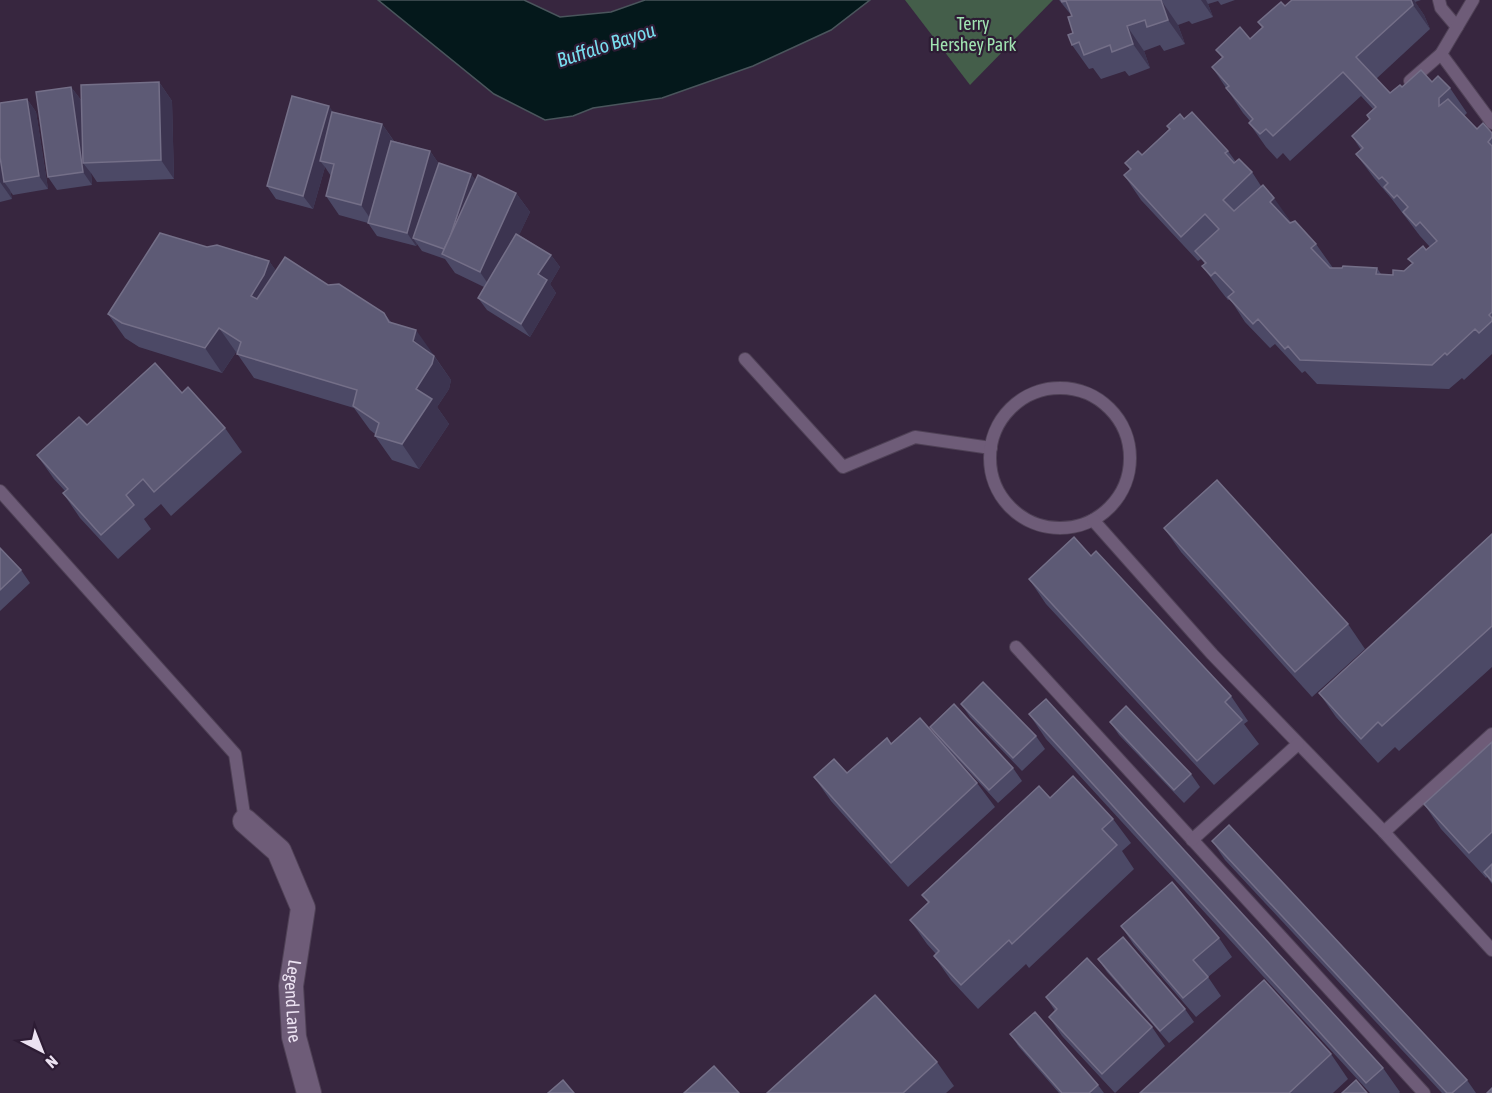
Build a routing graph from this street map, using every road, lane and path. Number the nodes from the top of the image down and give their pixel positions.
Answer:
1 (1439, 0) edge
2 (1473, 0) edge
3 (1457, 27) junction
4 (1441, 54) junction
5 (1408, 83) edge
6 (1492, 123) edge
7 (745, 359) dead end
8 (991, 448) junction
9 (0, 491) edge
10 (1093, 520) junction
11 (1016, 647) dead end
12 (1492, 734) edge
13 (1298, 744) junction
14 (245, 821) joint
15 (1384, 832) junction
16 (1192, 840) junction
17 (1492, 950) edge
18 (309, 1093) edge
19 (1424, 1093) edge

1 - 3 lane
2 - 3 lane
3 - 4 lane
4 - 5 lane
4 - 6 lane
7 - 8 lane
8 - 10 lane
8 - 10 lane
9 - 14 lane
10 - 13 lane
11 - 16 lane
12 - 15 lane
13 - 15 lane
13 - 16 lane
14 - 18 street, Legend Lane
15 - 17 lane
16 - 19 lane

